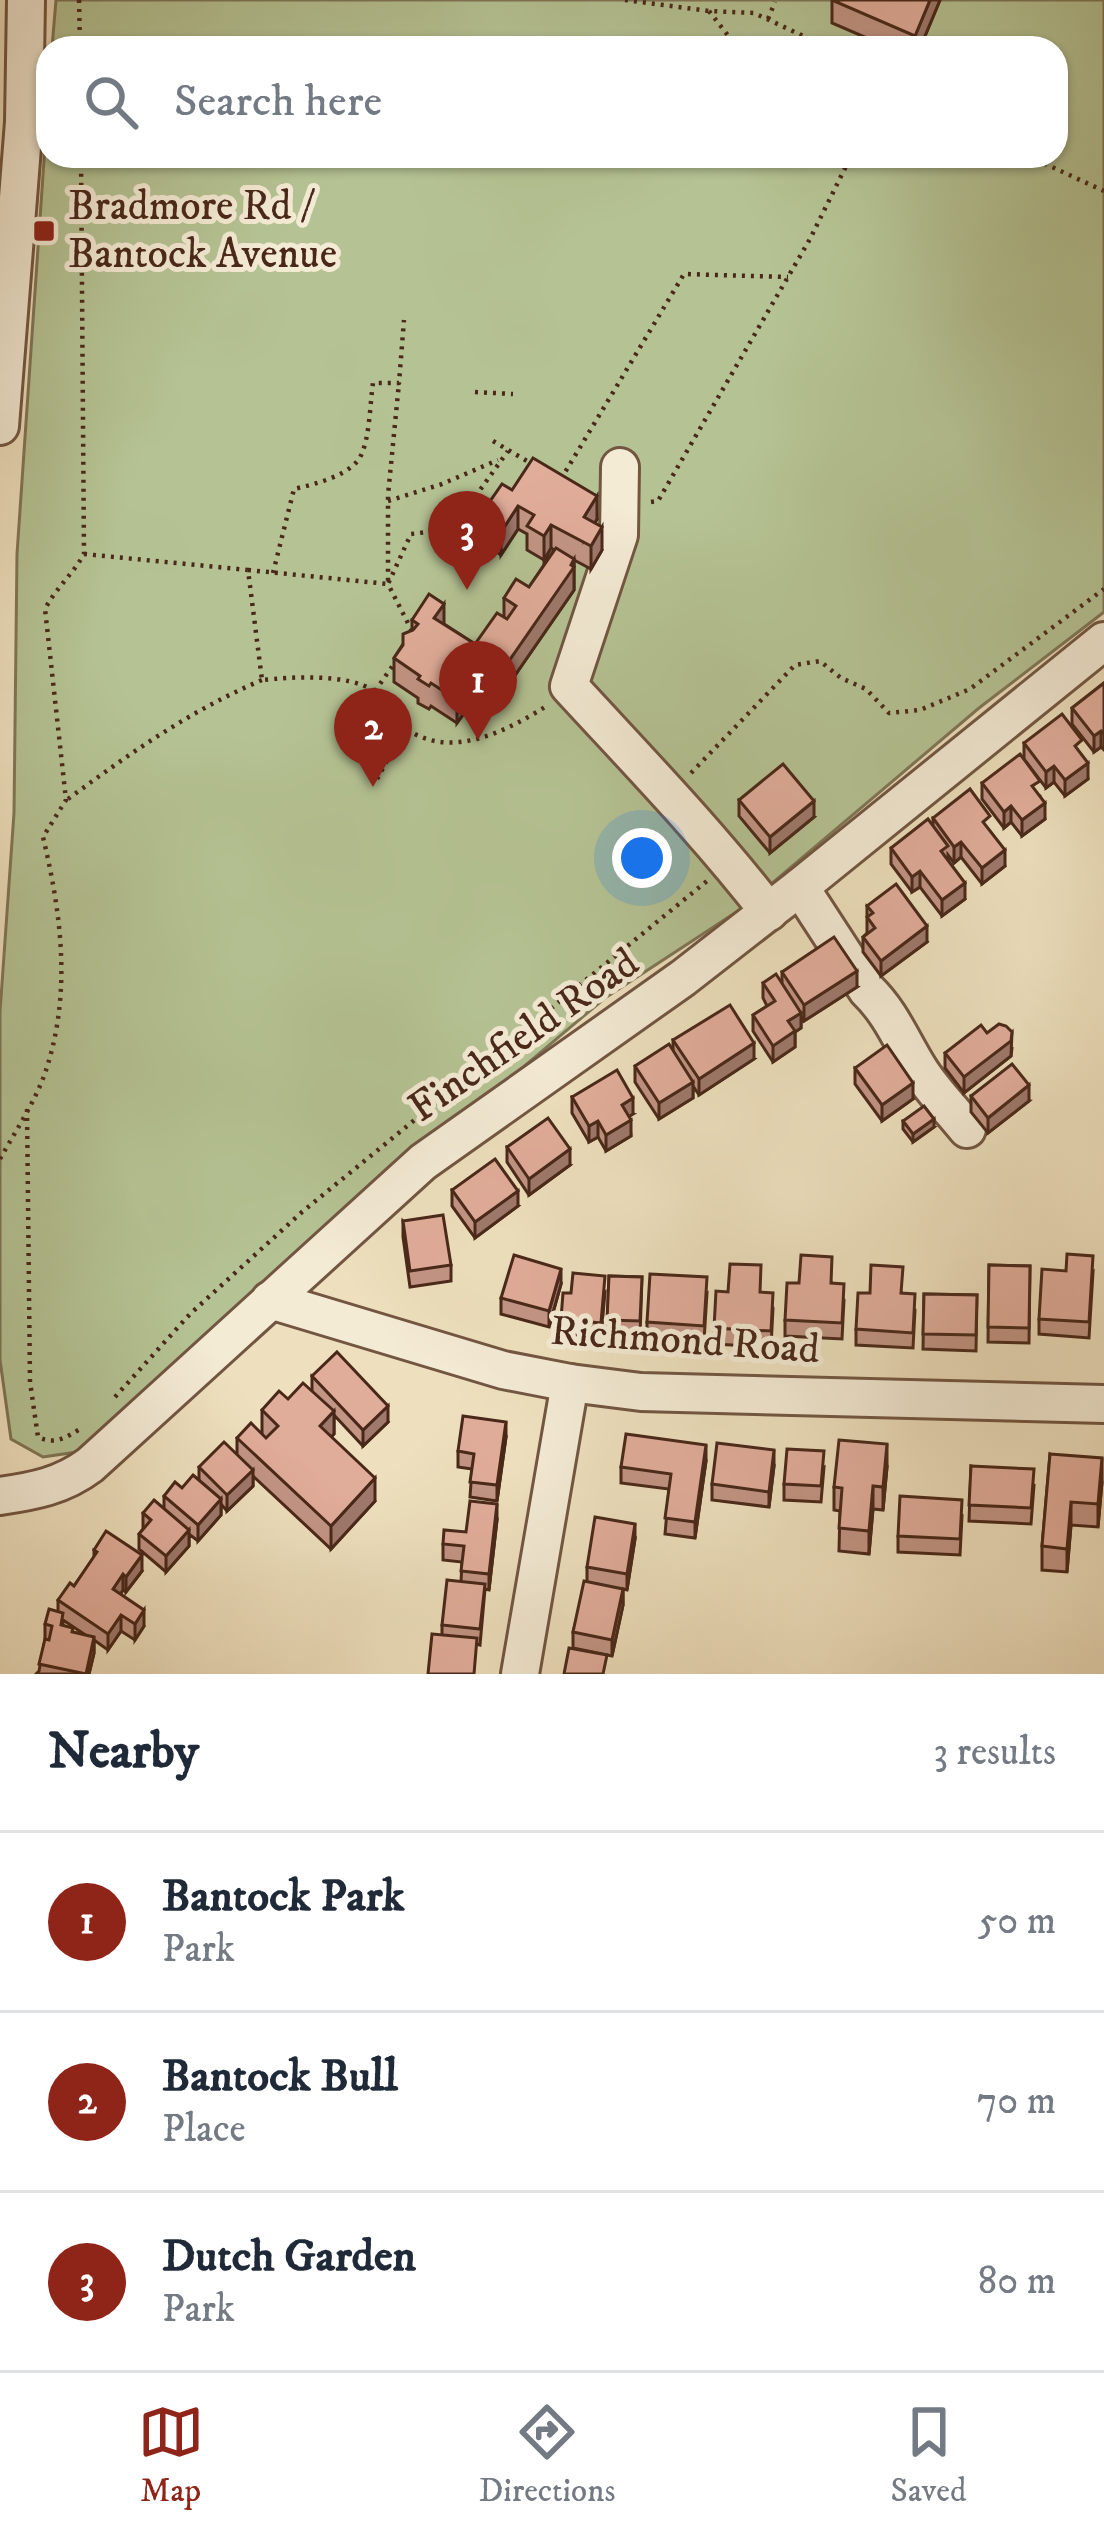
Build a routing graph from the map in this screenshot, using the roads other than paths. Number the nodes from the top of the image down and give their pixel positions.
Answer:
1 (26, 0) edge
2 (12, 118) edge
3 (0, 426) edge
4 (620, 467) dead end
5 (1104, 641) edge
6 (800, 887) junction
7 (769, 912) junction
8 (967, 1129) dead end
9 (270, 1300) junction
10 (570, 1383) junction
11 (1104, 1404) edge
12 (0, 1496) edge
13 (520, 1674) edge

1 - 2 street
2 - 3 street
4 - 7 street
5 - 6 street, Finchfield Road
6 - 7 street, Finchfield Road
6 - 8 street
7 - 9 street, Finchfield Road
9 - 10 street, Richmond Road
9 - 12 street, Finchfield Road
10 - 11 street, Richmond Road
10 - 13 street

